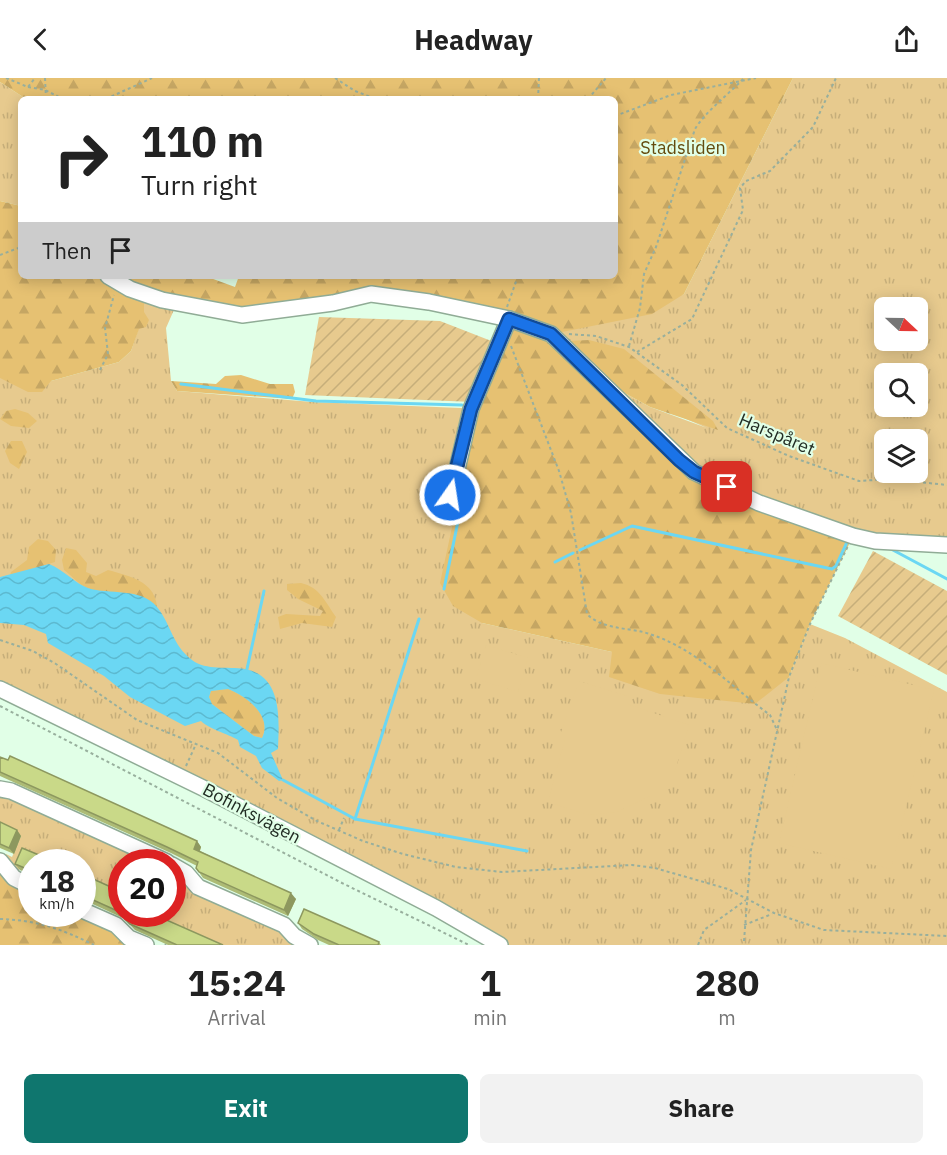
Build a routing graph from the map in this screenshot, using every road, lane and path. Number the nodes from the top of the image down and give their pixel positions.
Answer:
1 (6, 78) edge
2 (35, 78) edge
3 (45, 78) edge
4 (152, 78) edge
5 (335, 78) edge
6 (539, 78) edge
7 (606, 78) edge
8 (756, 78) edge
9 (836, 78) edge
10 (743, 79) edge
11 (28, 87) junction
12 (45, 90) junction
13 (46, 96) edge
14 (57, 96) edge
15 (113, 96) edge
16 (368, 96) edge
17 (538, 96) edge
18 (591, 96) edge
19 (618, 115) edge
20 (18, 248) edge
21 (0, 255) edge
22 (113, 279) edge
23 (517, 279) edge
24 (506, 319) junction
25 (551, 334) junction
26 (511, 345) dead end
27 (629, 347) junction
28 (637, 352) junction
29 (100, 370) dead end
30 (947, 485) edge
31 (450, 495) dead end
32 (853, 536) junction
33 (947, 545) edge
34 (0, 640) edge
35 (0, 688) edge
36 (0, 705) edge
37 (777, 730) junction
38 (0, 789) edge
39 (344, 818) dead end
40 (339, 831) junction
41 (138, 849) edge
42 (0, 861) edge
43 (186, 873) edge
44 (18, 880) edge
45 (746, 900) junction
46 (774, 913) junction
47 (96, 916) edge
48 (0, 919) edge
49 (744, 925) junction
50 (947, 936) edge
51 (744, 941) dead end
52 (470, 944) edge
53 (94, 945) edge
54 (146, 945) edge
55 (310, 945) edge
56 (500, 945) edge
57 (698, 945) edge

1 - 11 path
2 - 11 path
3 - 12 path
4 - 15 path
5 - 16 path
6 - 17 path
7 - 18 path
8 - 10 path
9 - 28 path
10 - 19 path
10 - 27 path
11 - 12 path
12 - 13 path
12 - 14 path
20 - 21 path
22 - 24 street
22 - 29 path
23 - 24 path
24 - 25 street
24 - 31 street
25 - 27 path, Harspåret
25 - 32 street
26 - 37 path
27 - 28 path, Harspåret
28 - 30 path, Harspåret
32 - 33 street
32 - 37 path
34 - 40 path
35 - 56 street, Bofinksvägen
36 - 52 path
37 - 45 path
38 - 41 street
39 - 40 path
40 - 45 path
42 - 44 street
43 - 55 street
45 - 46 path
45 - 49 path
45 - 57 path
46 - 49 path
46 - 50 path
47 - 54 street
48 - 53 path
49 - 51 path

